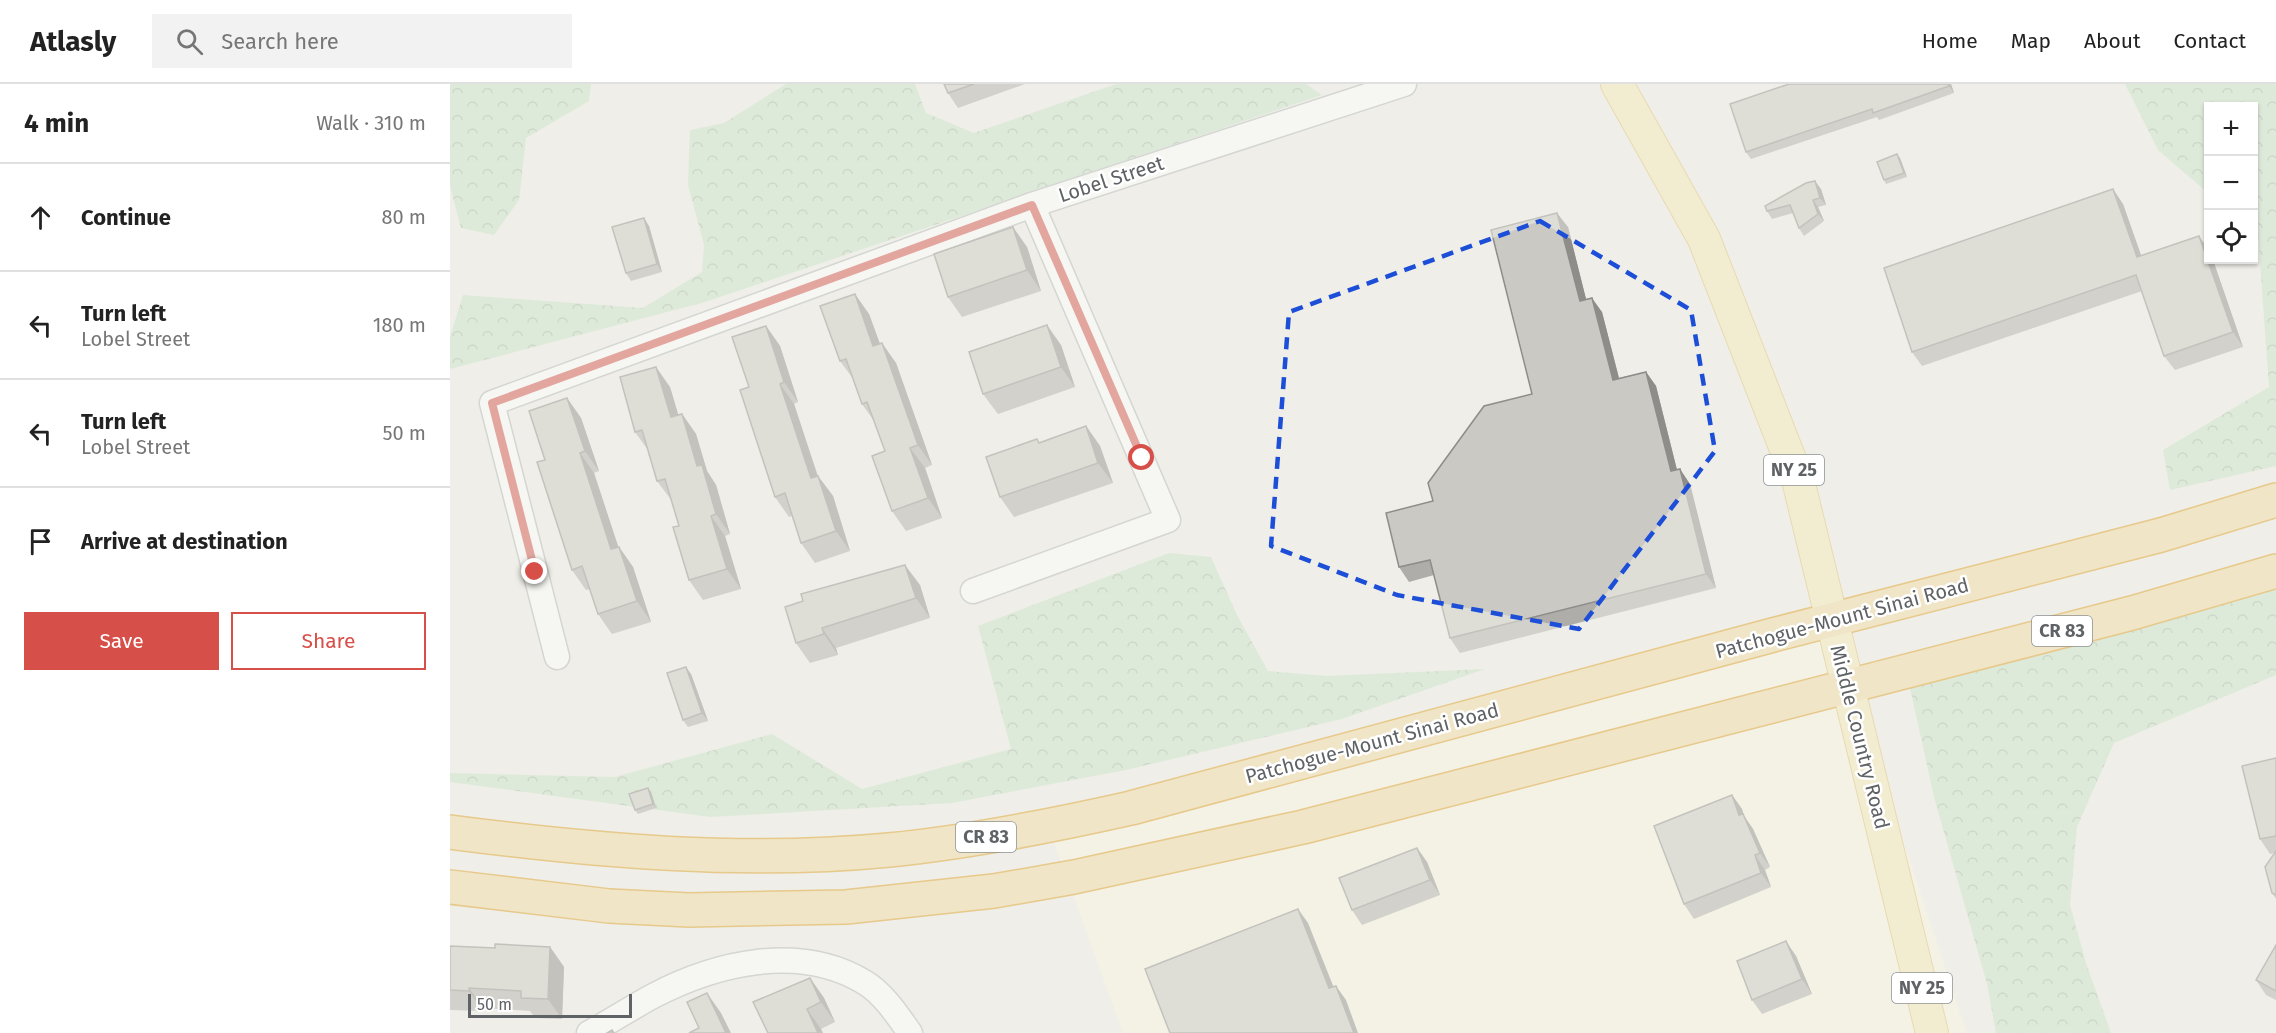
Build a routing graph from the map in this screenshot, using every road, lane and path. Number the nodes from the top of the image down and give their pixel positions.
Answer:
1 (1404, 84) edge
2 (1617, 84) edge
3 (1032, 205) junction
4 (2276, 500) edge
5 (2276, 571) edge
6 (973, 591) dead end
7 (1830, 620) junction
8 (557, 657) dead end
9 (1847, 687) junction
10 (450, 832) edge
11 (450, 887) edge
12 (589, 1033) edge
13 (910, 1033) edge
14 (1932, 1033) edge

1 - 3 street, Lobel Street
2 - 7 main road, Middle Country Road / NY 25
3 - 6 street
3 - 8 street, Lobel Street
4 - 7 highway, Patchogue-Mount Sinai Road / CR 83
5 - 9 highway, CR 83
7 - 9 main road, Middle Country Road / NY 25
7 - 10 highway, Patchogue-Mount Sinai Road / CR 83
9 - 11 highway, CR 83
9 - 14 main road, Middle Country Road / NY 25
12 - 13 street

